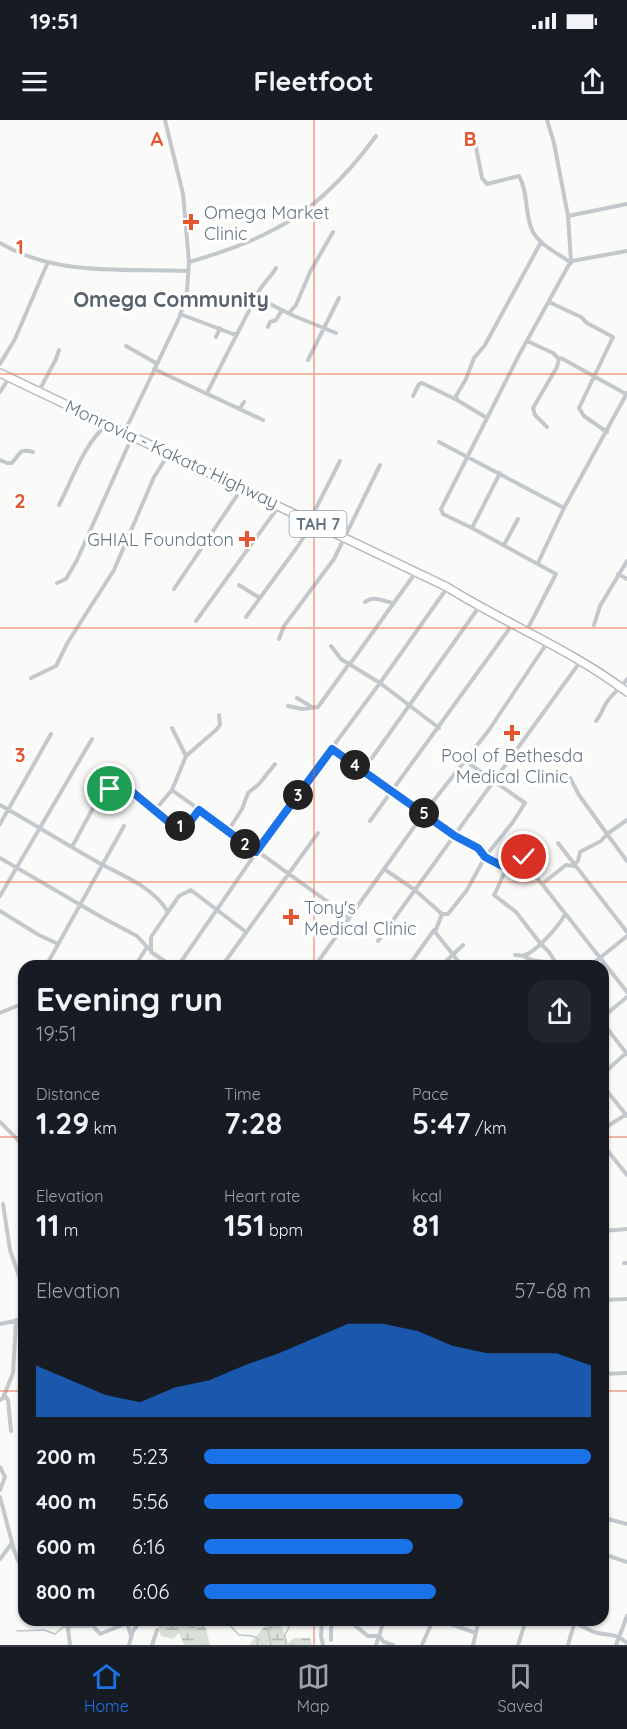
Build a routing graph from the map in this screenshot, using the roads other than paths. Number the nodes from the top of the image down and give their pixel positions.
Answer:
1 (165, 120) edge
2 (547, 120) edge
3 (376, 136) dead end
4 (474, 137) dead end
5 (627, 204) edge
6 (568, 216) junction
7 (333, 232) dead end
8 (541, 242) junction
9 (0, 243) edge
10 (627, 251) edge
11 (48, 262) junction
12 (189, 262) junction
13 (571, 262) junction
14 (276, 268) dead end
15 (188, 271) junction
16 (256, 297) junction
17 (339, 298) dead end
18 (549, 302) junction
19 (282, 310) junction
20 (289, 313) junction
21 (180, 314) junction
22 (268, 327) dead end
23 (220, 328) junction
24 (324, 328) junction
25 (336, 333) dead end
26 (236, 334) junction
27 (216, 337) dead end
28 (527, 341) junction
29 (126, 346) dead end
30 (59, 350) dead end
31 (559, 359) junction
32 (308, 360) dead end
33 (0, 363) edge
34 (156, 363) junction
35 (154, 369) junction
36 (0, 373) edge
37 (594, 376) junction
38 (9, 377) junction
39 (0, 392) edge
40 (39, 392) junction
41 (207, 393) junction
42 (627, 393) edge
43 (413, 396) dead end
44 (457, 400) junction
45 (244, 402) dead end
46 (240, 408) junction
47 (487, 418) junction
48 (263, 420) dead end
49 (107, 425) junction
50 (547, 427) dead end
51 (124, 432) junction
52 (607, 432) junction
53 (132, 437) junction
54 (439, 442) dead end
55 (33, 452) dead end
56 (168, 454) junction
57 (467, 457) junction
58 (0, 460) edge
59 (340, 461) dead end
60 (380, 465) dead end
61 (500, 473) junction
62 (242, 488) junction
63 (58, 505) dead end
64 (279, 505) junction
65 (564, 508) junction
66 (518, 519) dead end
67 (311, 521) junction
68 (472, 528) junction
69 (345, 536) junction
70 (504, 545) junction
71 (627, 561) edge
72 (538, 563) junction
73 (416, 572) junction
74 (618, 574) junction
75 (627, 579) edge
76 (57, 583) dead end
77 (239, 585) dead end
78 (447, 587) junction
79 (174, 590) dead end
80 (260, 598) junction
81 (365, 602) dead end
82 (392, 603) junction
83 (479, 607) junction
84 (246, 617) dead end
85 (196, 621) dead end
86 (512, 625) junction
87 (594, 625) dead end
88 (527, 631) junction
89 (279, 639) dead end
90 (548, 643) junction
91 (331, 646) dead end
92 (581, 662) junction
93 (350, 664) junction
94 (31, 678) dead end
95 (627, 679) edge
96 (380, 684) junction
97 (624, 690) edge
98 (297, 698) dead end
99 (288, 706) dead end
100 (312, 707) junction
101 (409, 707) junction
102 (219, 715) dead end
103 (596, 721) dead end
104 (172, 728) dead end
105 (439, 728) junction
106 (51, 734) dead end
107 (92, 739) dead end
108 (332, 749) junction
109 (186, 756) junction
110 (372, 758) dead end
111 (464, 760) junction
112 (275, 764) dead end
113 (569, 776) dead end
114 (495, 782) junction
115 (172, 790) junction
116 (393, 792) junction
117 (0, 805) edge
118 (8, 810) junction
119 (155, 810) junction
120 (199, 810) junction
121 (424, 813) junction
122 (627, 820) edge
123 (370, 821) dead end
124 (0, 824) edge
125 (124, 826) dead end
126 (187, 826) junction
127 (39, 828) junction
128 (228, 831) junction
129 (318, 833) dead end
130 (607, 834) junction
131 (455, 836) junction
132 (180, 837) dead end
133 (558, 843) dead end
134 (72, 847) junction
135 (529, 850) dead end
136 (256, 852) junction
137 (485, 857) junction
138 (0, 858) edge
139 (627, 861) edge
140 (102, 864) junction
141 (575, 865) junction
142 (17, 868) junction
143 (384, 869) junction
144 (508, 869) junction
145 (288, 874) junction
146 (536, 877) dead end
147 (542, 884) junction
148 (415, 890) junction
149 (0, 896) edge
150 (80, 905) junction
151 (218, 909) junction
152 (0, 911) edge
153 (168, 912) junction
154 (442, 914) junction
155 (565, 914) junction
156 (349, 917) junction
157 (436, 928) junction
158 (246, 932) junction
159 (627, 934) edge
160 (378, 941) dead end
161 (540, 943) junction
162 (58, 944) junction
163 (463, 945) dead end
164 (147, 947) junction
165 (151, 952) junction
166 (515, 955) dead end
167 (454, 956) junction
168 (523, 956) junction
169 (600, 958) junction
170 (49, 960) edge
171 (139, 960) edge
172 (163, 960) edge
173 (182, 960) edge
174 (226, 960) edge
175 (319, 960) edge
176 (413, 960) edge
177 (449, 960) edge
178 (457, 960) edge
179 (532, 960) edge
180 (554, 960) edge
181 (598, 960) edge
182 (609, 969) edge
183 (627, 992) edge
184 (627, 997) edge
185 (18, 1006) edge
186 (609, 1012) edge
187 (0, 1013) edge
188 (609, 1030) edge
189 (627, 1053) edge
190 (609, 1069) edge
191 (609, 1093) edge
192 (627, 1115) edge
193 (0, 1122) edge
194 (609, 1126) edge
195 (18, 1140) edge
196 (609, 1152) edge
197 (627, 1175) edge
198 (3, 1204) dead end
199 (627, 1229) edge
200 (609, 1230) edge
201 (18, 1273) edge
202 (627, 1299) edge
203 (609, 1300) edge
204 (16, 1320) joint
205 (0, 1324) edge
206 (627, 1373) edge
207 (609, 1374) edge
208 (4, 1395) junction
209 (0, 1400) edge
210 (11, 1431) dead end
211 (0, 1467) edge
212 (0, 1490) edge
213 (0, 1497) edge
214 (609, 1519) edge
215 (627, 1524) edge
216 (12, 1542) junction
217 (609, 1556) edge
218 (0, 1559) edge
219 (17, 1559) edge
220 (627, 1562) edge
221 (627, 1616) edge
222 (68, 1626) edge
223 (93, 1626) edge
224 (120, 1626) edge
225 (128, 1626) edge
226 (137, 1626) edge
227 (320, 1626) edge
228 (333, 1626) edge
229 (355, 1626) edge
230 (382, 1626) edge
231 (430, 1626) edge
232 (457, 1626) edge
233 (477, 1626) edge
234 (524, 1626) edge
235 (574, 1626) edge
236 (584, 1626) edge
237 (625, 1628) edge
238 (157, 1630) dead end
239 (476, 1633) junction
240 (131, 1635) junction
241 (379, 1636) junction
242 (619, 1636) junction
243 (153, 1638) junction
244 (331, 1640) dead end
245 (627, 1643) edge
246 (70, 1645) edge
247 (129, 1645) edge
248 (152, 1645) edge
249 (158, 1645) edge
250 (323, 1645) edge
251 (376, 1645) edge
252 (393, 1645) edge
253 (422, 1645) edge
254 (473, 1645) edge
255 (518, 1645) edge
256 (568, 1645) edge
257 (616, 1645) edge

1 - 12 street
2 - 6 street
3 - 12 street
4 - 8 street
5 - 6 street
6 - 13 street
7 - 20 street
8 - 13 street
8 - 44 street
9 - 11 street
10 - 13 street
11 - 15 street
11 - 33 street
12 - 15 street
13 - 18 street
14 - 16 street
15 - 21 street
16 - 19 street
16 - 26 street
17 - 24 street
18 - 28 street
18 - 37 street
19 - 20 street
19 - 22 street
20 - 24 street
21 - 23 street
21 - 34 street
23 - 26 street
23 - 27 street
24 - 25 street
24 - 32 street
26 - 41 street
28 - 31 street
28 - 47 street
29 - 34 street
30 - 40 street
31 - 37 street
31 - 50 street
34 - 35 street
35 - 41 street
35 - 51 street
36 - 38 highway, Monrovia - Kakata Highway / TAH 7
37 - 42 street
37 - 52 street
38 - 39 street
38 - 40 highway, Monrovia - Kakata Highway / TAH 7
40 - 49 highway, Monrovia - Kakata Highway / TAH 7
41 - 46 street
42 - 52 street
43 - 44 street
44 - 47 street
45 - 46 street
46 - 48 street
47 - 57 street
49 - 51 highway, Monrovia - Kakata Highway / TAH 7
49 - 63 street
51 - 53 highway, Monrovia - Kakata Highway / TAH 7
52 - 65 street
53 - 56 highway, Monrovia - Kakata Highway / TAH 7
53 - 76 street
54 - 57 street
55 - 58 street
56 - 62 highway, Monrovia - Kakata Highway / TAH 7
56 - 94 street
57 - 61 street
57 - 68 street
59 - 67 street
60 - 69 street
61 - 65 street
61 - 68 street
62 - 64 highway, Monrovia - Kakata Highway / TAH 7
62 - 79 street
64 - 67 highway, Monrovia - Kakata Highway / TAH 7
64 - 85 street
65 - 72 street
66 - 70 street
67 - 69 highway, Monrovia - Kakata Highway / TAH 7
67 - 80 street
68 - 70 street
69 - 73 highway, Monrovia - Kakata Highway / TAH 7
69 - 89 street
70 - 72 street
71 - 74 street
72 - 88 street
73 - 78 highway, Monrovia - Kakata Highway / TAH 7
73 - 82 street
74 - 75 street
74 - 87 street
77 - 80 street
78 - 83 highway, Monrovia - Kakata Highway / TAH 7
78 - 96 street
80 - 84 street
81 - 82 street
82 - 93 street
83 - 86 highway, Monrovia - Kakata Highway / TAH 7
83 - 101 street
86 - 88 highway, Monrovia - Kakata Highway / TAH 7
86 - 105 street
88 - 90 highway, Monrovia - Kakata Highway / TAH 7
90 - 92 highway, Monrovia - Kakata Highway / TAH 7
90 - 111 street
91 - 93 street
92 - 97 highway, Monrovia - Kakata Highway / TAH 7
92 - 114 street
93 - 96 street
93 - 100 street
95 - 97 street
96 - 101 street
96 - 108 street
97 - 103 street
98 - 100 street
99 - 100 street
101 - 105 street
101 - 110 street
102 - 109 street
104 - 109 street
105 - 116 street
106 - 118 street
107 - 127 street
108 - 116 street
108 - 136 street
109 - 115 street
111 - 114 street
111 - 121 street
112 - 128 street
113 - 130 street
114 - 131 street
114 - 137 street
115 - 119 street
115 - 120 street
116 - 121 street
116 - 123 street
117 - 118 street
118 - 124 street
118 - 127 street
119 - 126 street
119 - 134 street
120 - 126 street
120 - 128 street
121 - 131 street
121 - 143 street
122 - 130 street
125 - 140 street
126 - 132 street
127 - 134 street
127 - 142 street
128 - 136 street
129 - 145 street
130 - 139 street
130 - 141 street
131 - 137 street
131 - 148 street
133 - 141 street
134 - 140 street
135 - 144 street
136 - 145 street
136 - 151 street
137 - 144 street
137 - 154 street
138 - 142 street
140 - 150 street
140 - 153 street
141 - 147 street
141 - 159 street
142 - 149 street
142 - 150 street
143 - 148 street
143 - 156 street
144 - 161 street
145 - 156 street
145 - 158 street
146 - 147 street
147 - 155 street
148 - 154 street
148 - 160 street
150 - 162 street
150 - 164 street
151 - 153 street
151 - 158 street
151 - 173 street
152 - 162 street
153 - 165 street
154 - 157 street
155 - 161 street
155 - 169 street
156 - 175 street
157 - 167 street
157 - 176 street
158 - 174 street
159 - 169 street
161 - 168 street
161 - 180 street
162 - 170 street
163 - 167 street
164 - 165 street
164 - 171 street
165 - 172 street
166 - 168 street
167 - 177 street
167 - 178 street
168 - 179 street
169 - 181 street
182 - 183 street
184 - 186 street
185 - 187 street
188 - 189 street
189 - 190 street
191 - 192 street
192 - 194 street
193 - 195 street
196 - 197 street
198 - 201 street
199 - 200 street
202 - 203 street
204 - 205 street
204 - 208 street
206 - 207 street
208 - 209 street
208 - 210 street
211 - 212 street
213 - 216 street
214 - 215 street
216 - 218 street
216 - 219 street
217 - 220 street
221 - 237 street
222 - 246 street
223 - 224 street
225 - 240 street
226 - 240 street
227 - 250 street
228 - 244 street
229 - 241 street
230 - 241 street
231 - 253 street
232 - 239 street
233 - 239 street
234 - 255 street
235 - 256 street
236 - 242 street
237 - 242 street
238 - 243 street
239 - 254 street
240 - 247 street
241 - 251 street
241 - 252 street
242 - 245 street
242 - 257 street
243 - 248 street
243 - 249 street

